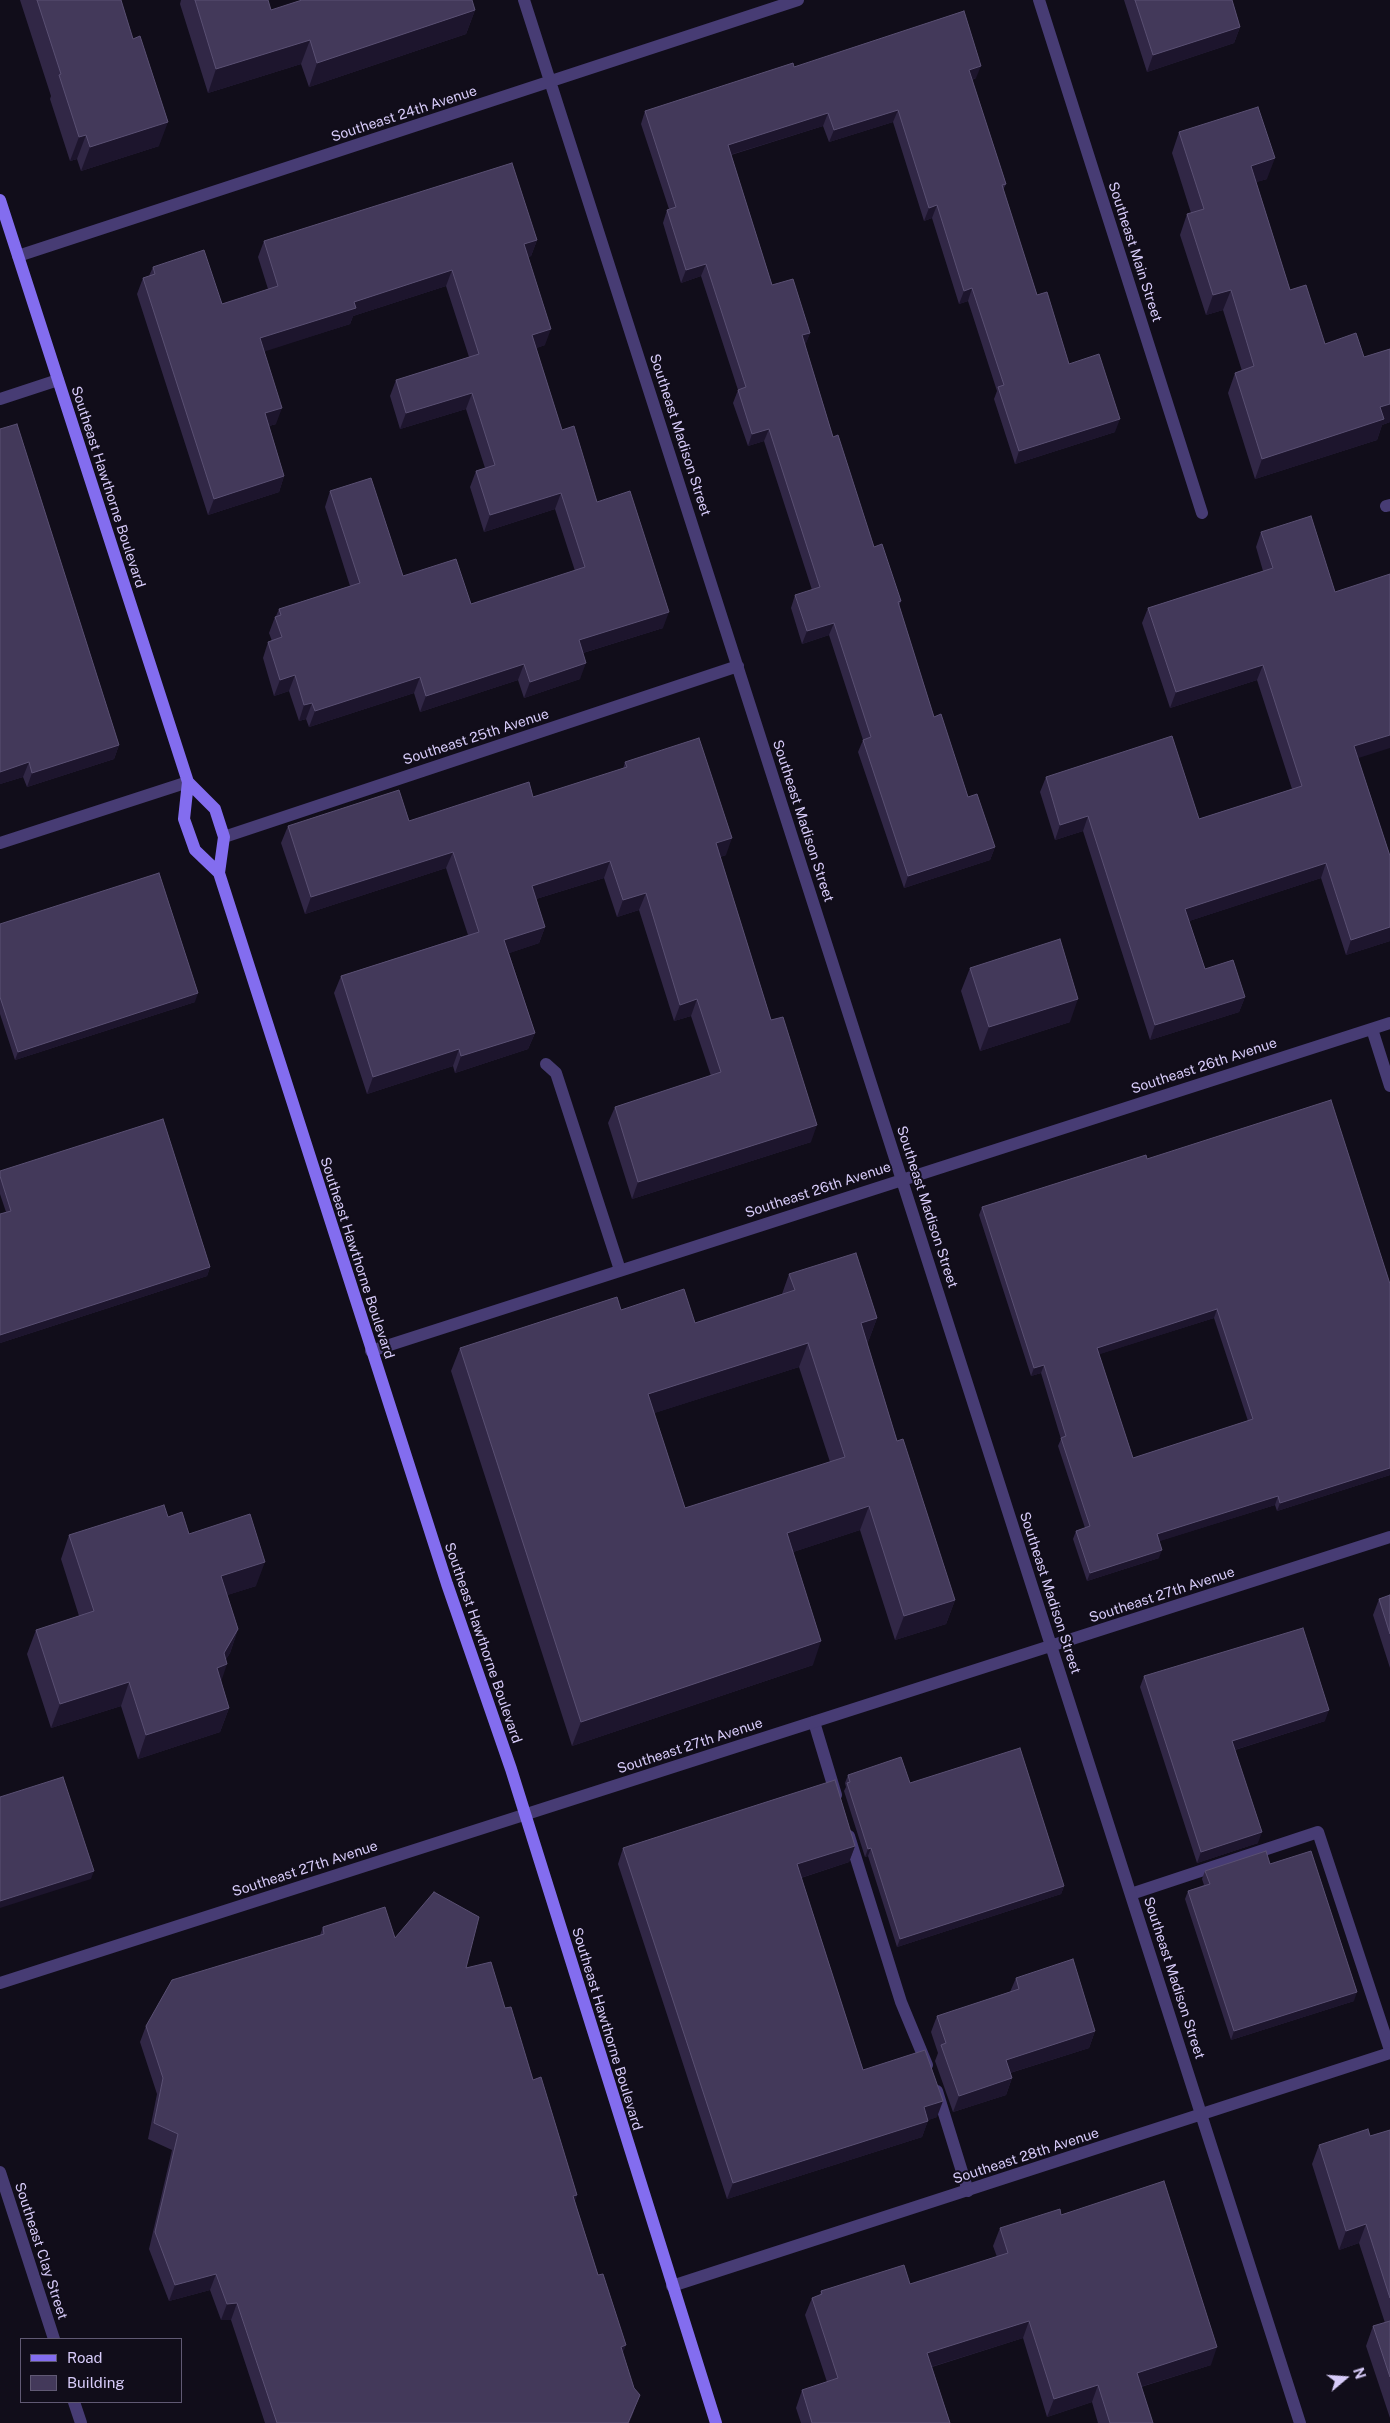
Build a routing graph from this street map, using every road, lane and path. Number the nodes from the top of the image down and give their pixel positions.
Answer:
1 (524, 0) edge
2 (798, 0) edge
3 (1039, 0) edge
4 (551, 82) junction
5 (0, 200) edge
6 (18, 256) junction
7 (58, 380) junction
8 (0, 399) edge
9 (1202, 513) dead end
10 (738, 666) junction
11 (188, 782) junction
12 (224, 837) junction
13 (0, 843) edge
14 (219, 873) junction
15 (1390, 1022) edge
16 (1372, 1028) junction
17 (546, 1064) dead end
18 (1390, 1086) edge
19 (902, 1178) junction
20 (620, 1270) junction
21 (371, 1352) junction
22 (1390, 1537) edge
23 (1052, 1647) junction
24 (814, 1722) junction
25 (524, 1814) junction
26 (1131, 1894) junction
27 (0, 1983) edge
28 (1390, 2051) edge
29 (1202, 2113) junction
30 (0, 2172) edge
31 (968, 2191) junction
32 (672, 2286) junction
33 (54, 2338) edge
34 (74, 2403) edge
35 (81, 2423) edge
36 (716, 2423) edge
37 (1300, 2423) edge

1 - 4 street, Southeast Madison Street
2 - 4 street, Southeast 24th Avenue
3 - 9 street, Southeast Main Street
4 - 6 street, Southeast 24th Avenue
4 - 10 street, Southeast Madison Street
5 - 6 main road, Southeast Hawthorne Boulevard
6 - 7 main road, Southeast Hawthorne Boulevard
7 - 8 street
7 - 11 main road, Southeast Hawthorne Boulevard
10 - 12 street, Southeast 25th Avenue
10 - 19 street, Southeast Madison Street
11 - 12 main road, Southeast Hawthorne Boulevard
11 - 13 street
11 - 14 main road, Southeast Hawthorne Boulevard
12 - 14 main road, Southeast Hawthorne Boulevard
14 - 21 main road, Southeast Hawthorne Boulevard
15 - 16 street, Southeast 26th Avenue
16 - 18 street
16 - 19 street, Southeast 26th Avenue
17 - 20 street
19 - 20 street, Southeast 26th Avenue
19 - 23 street, Southeast Madison Street
20 - 21 street, Southeast 26th Avenue
21 - 25 main road, Southeast Hawthorne Boulevard
22 - 23 street, Southeast 27th Avenue
23 - 24 street, Southeast 27th Avenue
23 - 26 street, Southeast Madison Street
24 - 25 street, Southeast 27th Avenue
24 - 31 street
25 - 27 street, Southeast 27th Avenue
25 - 32 main road, Southeast Hawthorne Boulevard
26 - 28 street
26 - 29 street, Southeast Madison Street
28 - 29 street, Southeast 28th Avenue
29 - 31 street, Southeast 28th Avenue
29 - 37 street, Southeast Madison Street
30 - 33 street, Southeast Clay Street
31 - 32 street, Southeast 28th Avenue
32 - 36 main road, Southeast Hawthorne Boulevard
34 - 35 street

